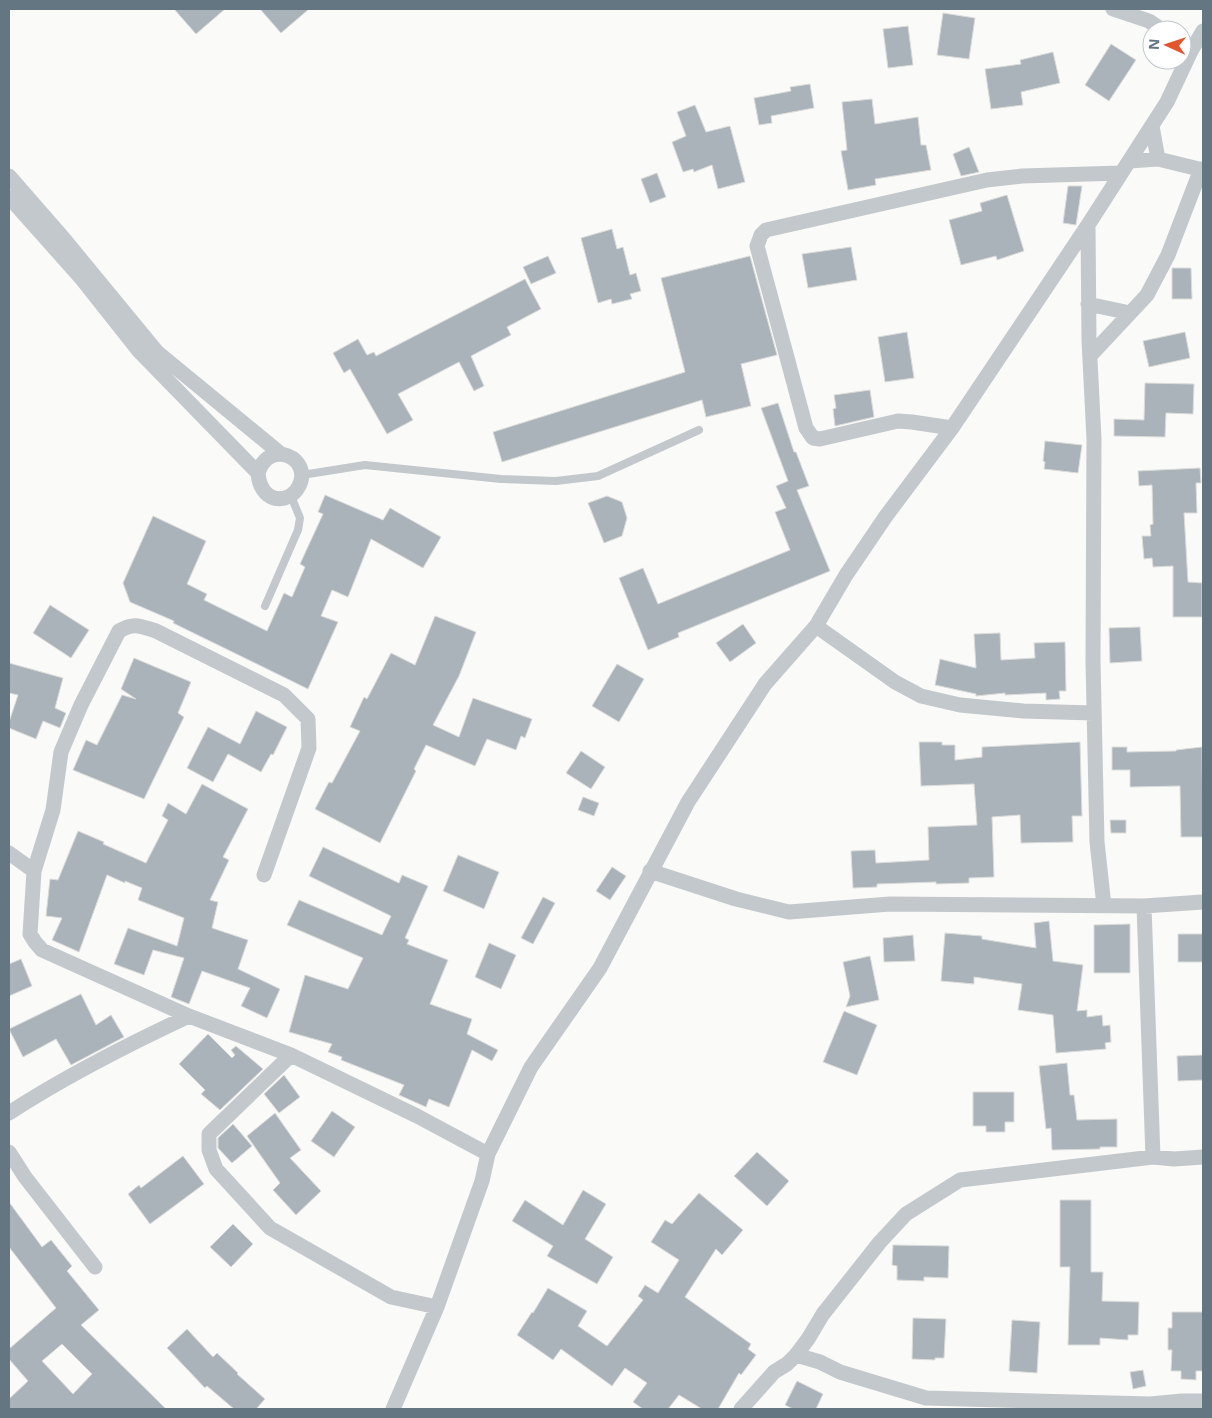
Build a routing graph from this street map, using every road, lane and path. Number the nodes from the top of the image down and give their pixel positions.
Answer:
1 (1112, 9) edge
2 (1146, 20) edge
3 (1203, 31) edge
4 (1192, 42) edge
5 (1178, 70) edge
6 (1152, 126) junction
7 (1158, 159) junction
8 (1125, 167) junction
9 (1202, 169) edge
10 (9, 176) edge
11 (9, 196) edge
12 (1088, 225) junction
13 (1088, 304) junction
14 (110, 306) junction
15 (1130, 313) junction
16 (1090, 356) junction
17 (952, 428) junction
18 (699, 430) dead end
19 (281, 454) junction
20 (258, 474) junction
21 (302, 475) junction
22 (291, 496) junction
23 (265, 606) dead end
24 (816, 626) junction
25 (1094, 713) junction
26 (9, 853) edge
27 (34, 871) junction
28 (650, 872) junction
29 (264, 875) dead end
30 (1203, 902) edge
31 (1104, 906) junction
32 (1144, 906) junction
33 (189, 1016) junction
34 (291, 1055) junction
35 (9, 1113) edge
36 (9, 1152) edge
37 (488, 1154) junction
38 (1153, 1157) junction
39 (1203, 1157) edge
40 (95, 1267) dead end
41 (437, 1307) junction
42 (796, 1355) junction
43 (1203, 1400) edge
44 (925, 1404) edge
45 (1150, 1407) edge
46 (393, 1409) edge
47 (742, 1409) edge

1 - 2 street
3 - 4 street
5 - 6 street
6 - 7 street
6 - 8 street
7 - 8 street
7 - 9 street
8 - 12 street
8 - 17 street
9 - 15 street
10 - 14 street
11 - 14 street
12 - 13 street
12 - 17 street
13 - 15 street
13 - 16 street
14 - 19 street
14 - 20 street
15 - 16 street
16 - 25 street
17 - 24 street
18 - 21 lane
19 - 20 street
19 - 21 street
20 - 22 street
21 - 22 street
22 - 23 lane
24 - 25 street
24 - 28 street
25 - 31 street
26 - 27 street
27 - 29 street
27 - 33 street
28 - 31 street
28 - 37 street
30 - 32 street
31 - 32 street
32 - 38 street
33 - 34 street
33 - 35 street
34 - 37 street
34 - 41 street
36 - 40 street
37 - 41 street
38 - 39 street
38 - 42 street
41 - 46 street
42 - 44 street
42 - 47 street
43 - 45 street
44 - 45 street

